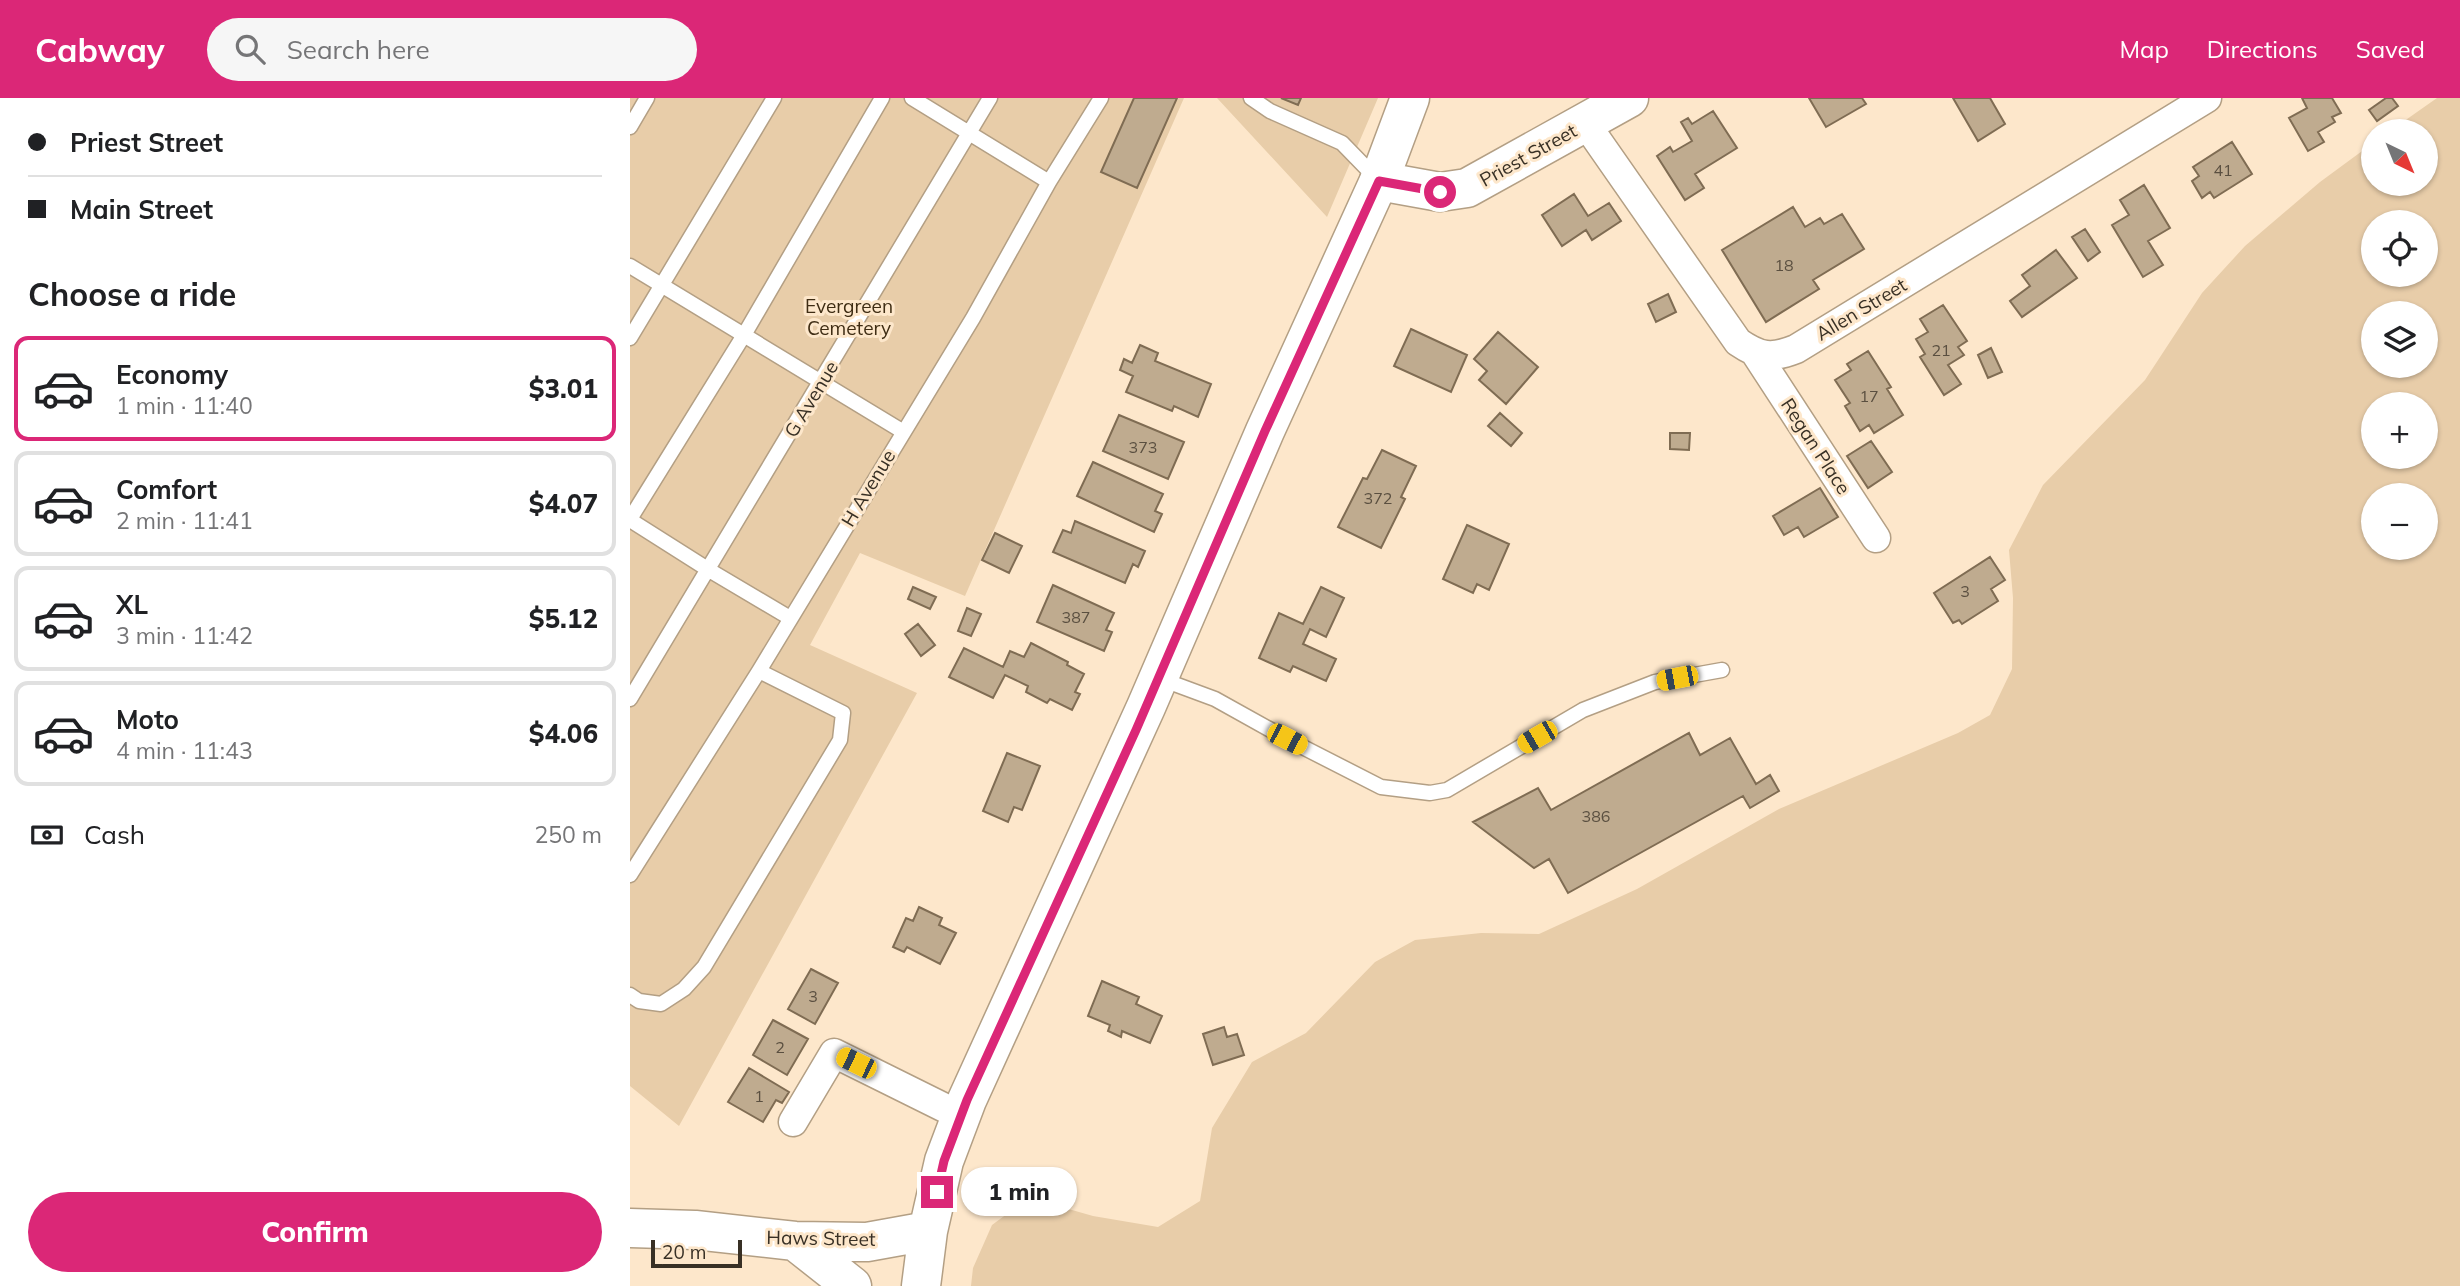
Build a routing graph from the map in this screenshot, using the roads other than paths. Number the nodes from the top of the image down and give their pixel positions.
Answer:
1 (647, 98) edge
2 (774, 98) edge
3 (882, 98) edge
4 (912, 98) edge
5 (990, 98) edge
6 (1101, 98) edge
7 (1251, 98) edge
8 (1410, 98) edge
9 (1629, 98) edge
10 (2207, 98) edge
11 (1586, 124) junction
12 (630, 127) edge
13 (970, 132) junction
14 (1379, 181) junction
15 (1049, 182) junction
16 (630, 267) edge
17 (661, 286) junction
18 (744, 335) junction
19 (630, 338) edge
20 (1756, 354) junction
21 (821, 382) junction
22 (902, 431) junction
23 (630, 519) edge
24 (1876, 538) dead end
25 (709, 570) junction
26 (790, 618) junction
27 (1722, 670) dead end
28 (759, 671) junction
29 (1159, 678) junction
30 (630, 699) edge
31 (630, 875) edge
32 (630, 995) edge
33 (961, 1115) junction
34 (793, 1122) dead end
35 (630, 1228) edge
36 (928, 1231) junction
37 (795, 1241) junction
38 (852, 1286) edge
39 (921, 1286) edge

1 - 12 lane
2 - 17 lane
3 - 18 lane
4 - 13 lane
5 - 13 lane, G Avenue
6 - 15 lane, H Avenue
7 - 14 lane
8 - 14 main road
9 - 11 main road, Priest Street
10 - 20 street, Allen Street
11 - 14 main road, Priest Street
11 - 20 street
13 - 15 lane
13 - 21 lane, G Avenue
14 - 29 main road
15 - 22 lane, H Avenue
16 - 17 lane
17 - 18 lane
17 - 19 lane
18 - 21 lane
18 - 23 lane
20 - 24 street, Regan Place
21 - 22 lane
21 - 25 lane, G Avenue
22 - 26 lane, H Avenue
23 - 25 lane
25 - 26 lane
25 - 30 lane, G Avenue
26 - 28 lane, H Avenue
27 - 29 lane
28 - 31 lane, H Avenue
28 - 32 lane
29 - 33 main road
33 - 34 street
33 - 36 main road
35 - 37 main road, Haws Street
36 - 37 main road, Haws Street
36 - 39 main road
37 - 38 main road

